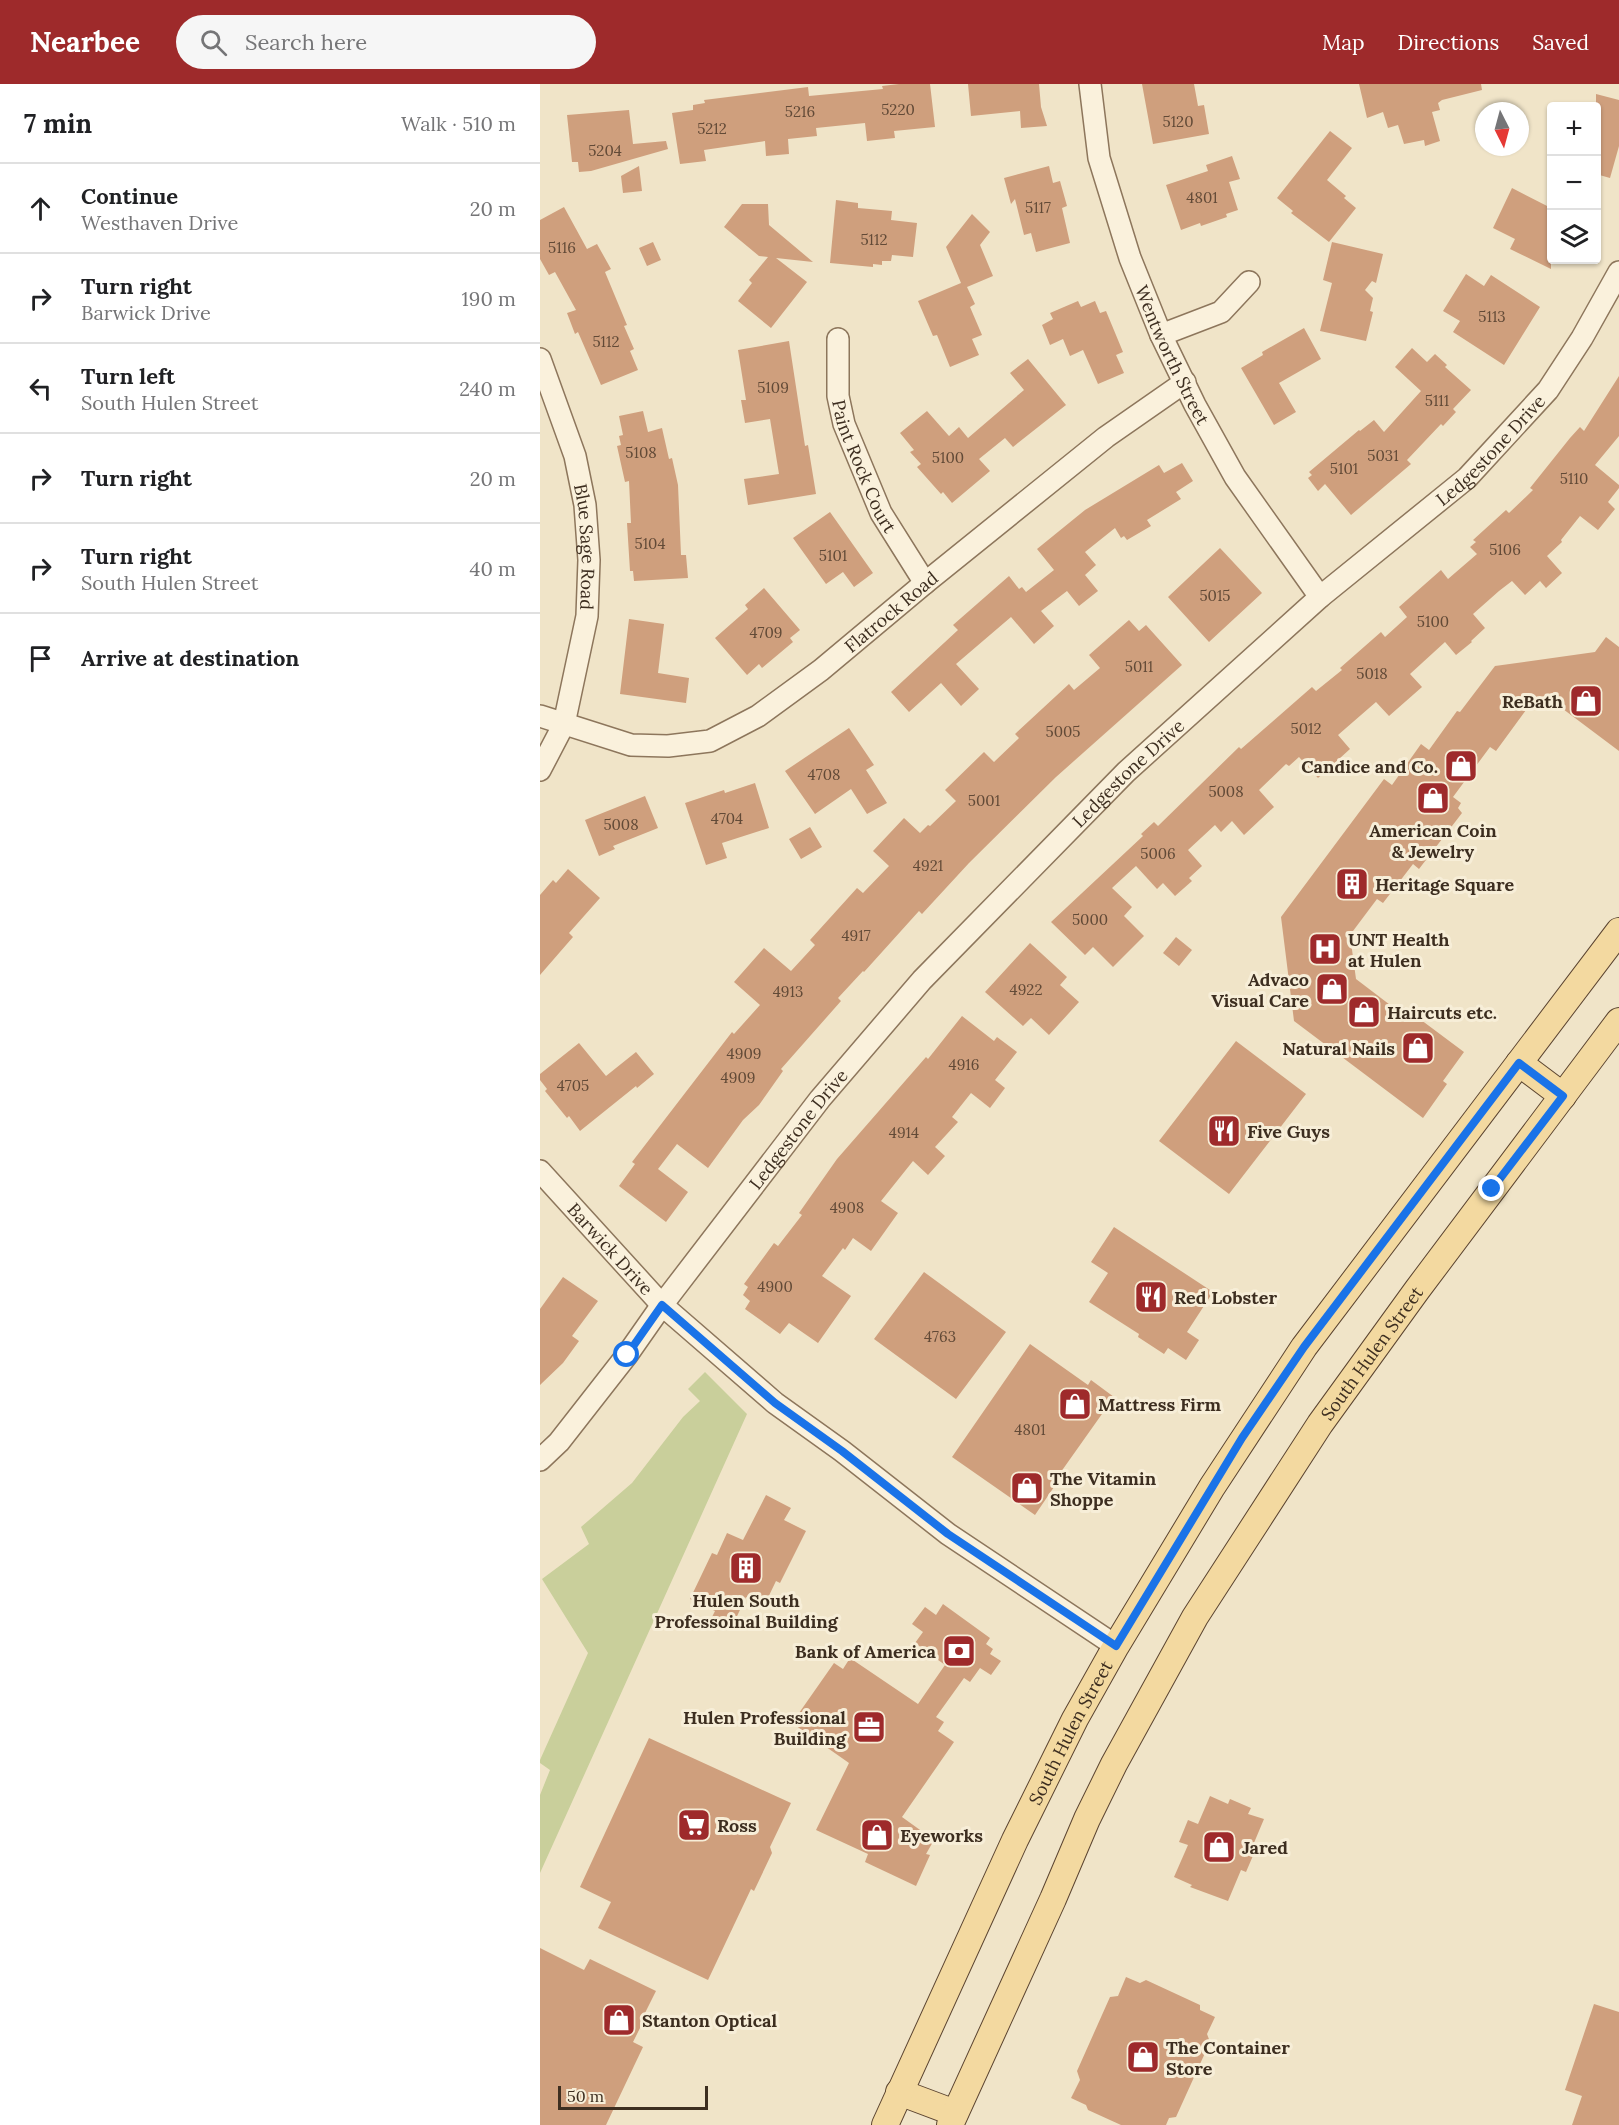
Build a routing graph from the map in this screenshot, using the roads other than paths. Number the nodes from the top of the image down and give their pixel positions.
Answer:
1 (1090, 84) edge
2 (1619, 272) edge
3 (1250, 282) dead end
4 (1161, 335) junction
5 (838, 339) dead end
6 (540, 359) edge
7 (1185, 382) junction
8 (925, 583) junction
9 (1320, 597) junction
10 (540, 716) edge
11 (564, 724) junction
12 (540, 770) edge
13 (1619, 931) edge
14 (1619, 1022) edge
15 (1519, 1063) junction
16 (1563, 1096) junction
17 (540, 1171) edge
18 (662, 1305) junction
19 (540, 1460) edge
20 (1116, 1646) junction
21 (899, 2092) junction
22 (952, 2119) edge
23 (885, 2125) edge

1 - 4 street, Wentworth Street
2 - 9 street, Ledgestone Drive
3 - 4 street
4 - 7 street, Wentworth Street
5 - 8 street, Paint Rock Court
6 - 11 street, Blue Sage Road
7 - 8 street, Flatrock Road
7 - 9 street, Wentworth Street
8 - 11 street, Flatrock Road
9 - 18 street, Ledgestone Drive
10 - 11 street, Flatrock Road
11 - 12 street, Blue Sage Road
13 - 15 main road, South Hulen Street
14 - 16 main road, South Hulen Street
15 - 16 main road
15 - 20 main road, South Hulen Street
16 - 22 main road, South Hulen Street
17 - 18 street, Barwick Drive
18 - 19 street, Ledgestone Drive
18 - 20 street, Barwick Drive
20 - 21 main road, South Hulen Street
21 - 22 main road
21 - 23 main road, South Hulen Street

